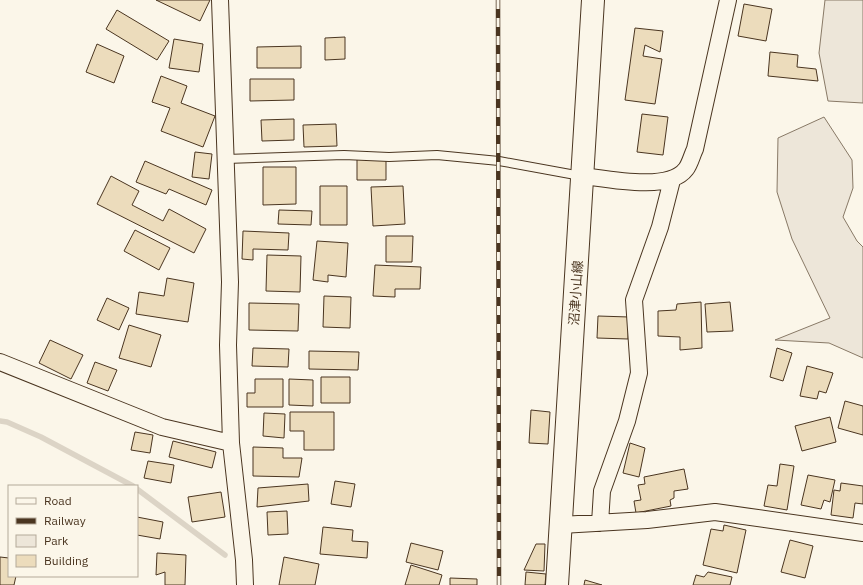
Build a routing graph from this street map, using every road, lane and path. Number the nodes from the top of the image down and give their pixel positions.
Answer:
1 (220, 0) edge
2 (593, 0) edge
3 (728, 0) edge
4 (226, 159) junction
5 (583, 176) junction
6 (672, 180) junction
7 (0, 362) edge
8 (231, 443) junction
9 (600, 523) junction
10 (561, 525) junction
11 (863, 533) edge
12 (244, 585) edge
13 (557, 585) edge

1 - 4 street
2 - 5 main road, 沼津小山線
3 - 6 street
4 - 5 lane
4 - 8 street
5 - 6 street
5 - 10 main road, 沼津小山線
6 - 9 street
7 - 8 street
8 - 12 street
9 - 10 street
9 - 11 street
10 - 13 main road, 沼津小山線

